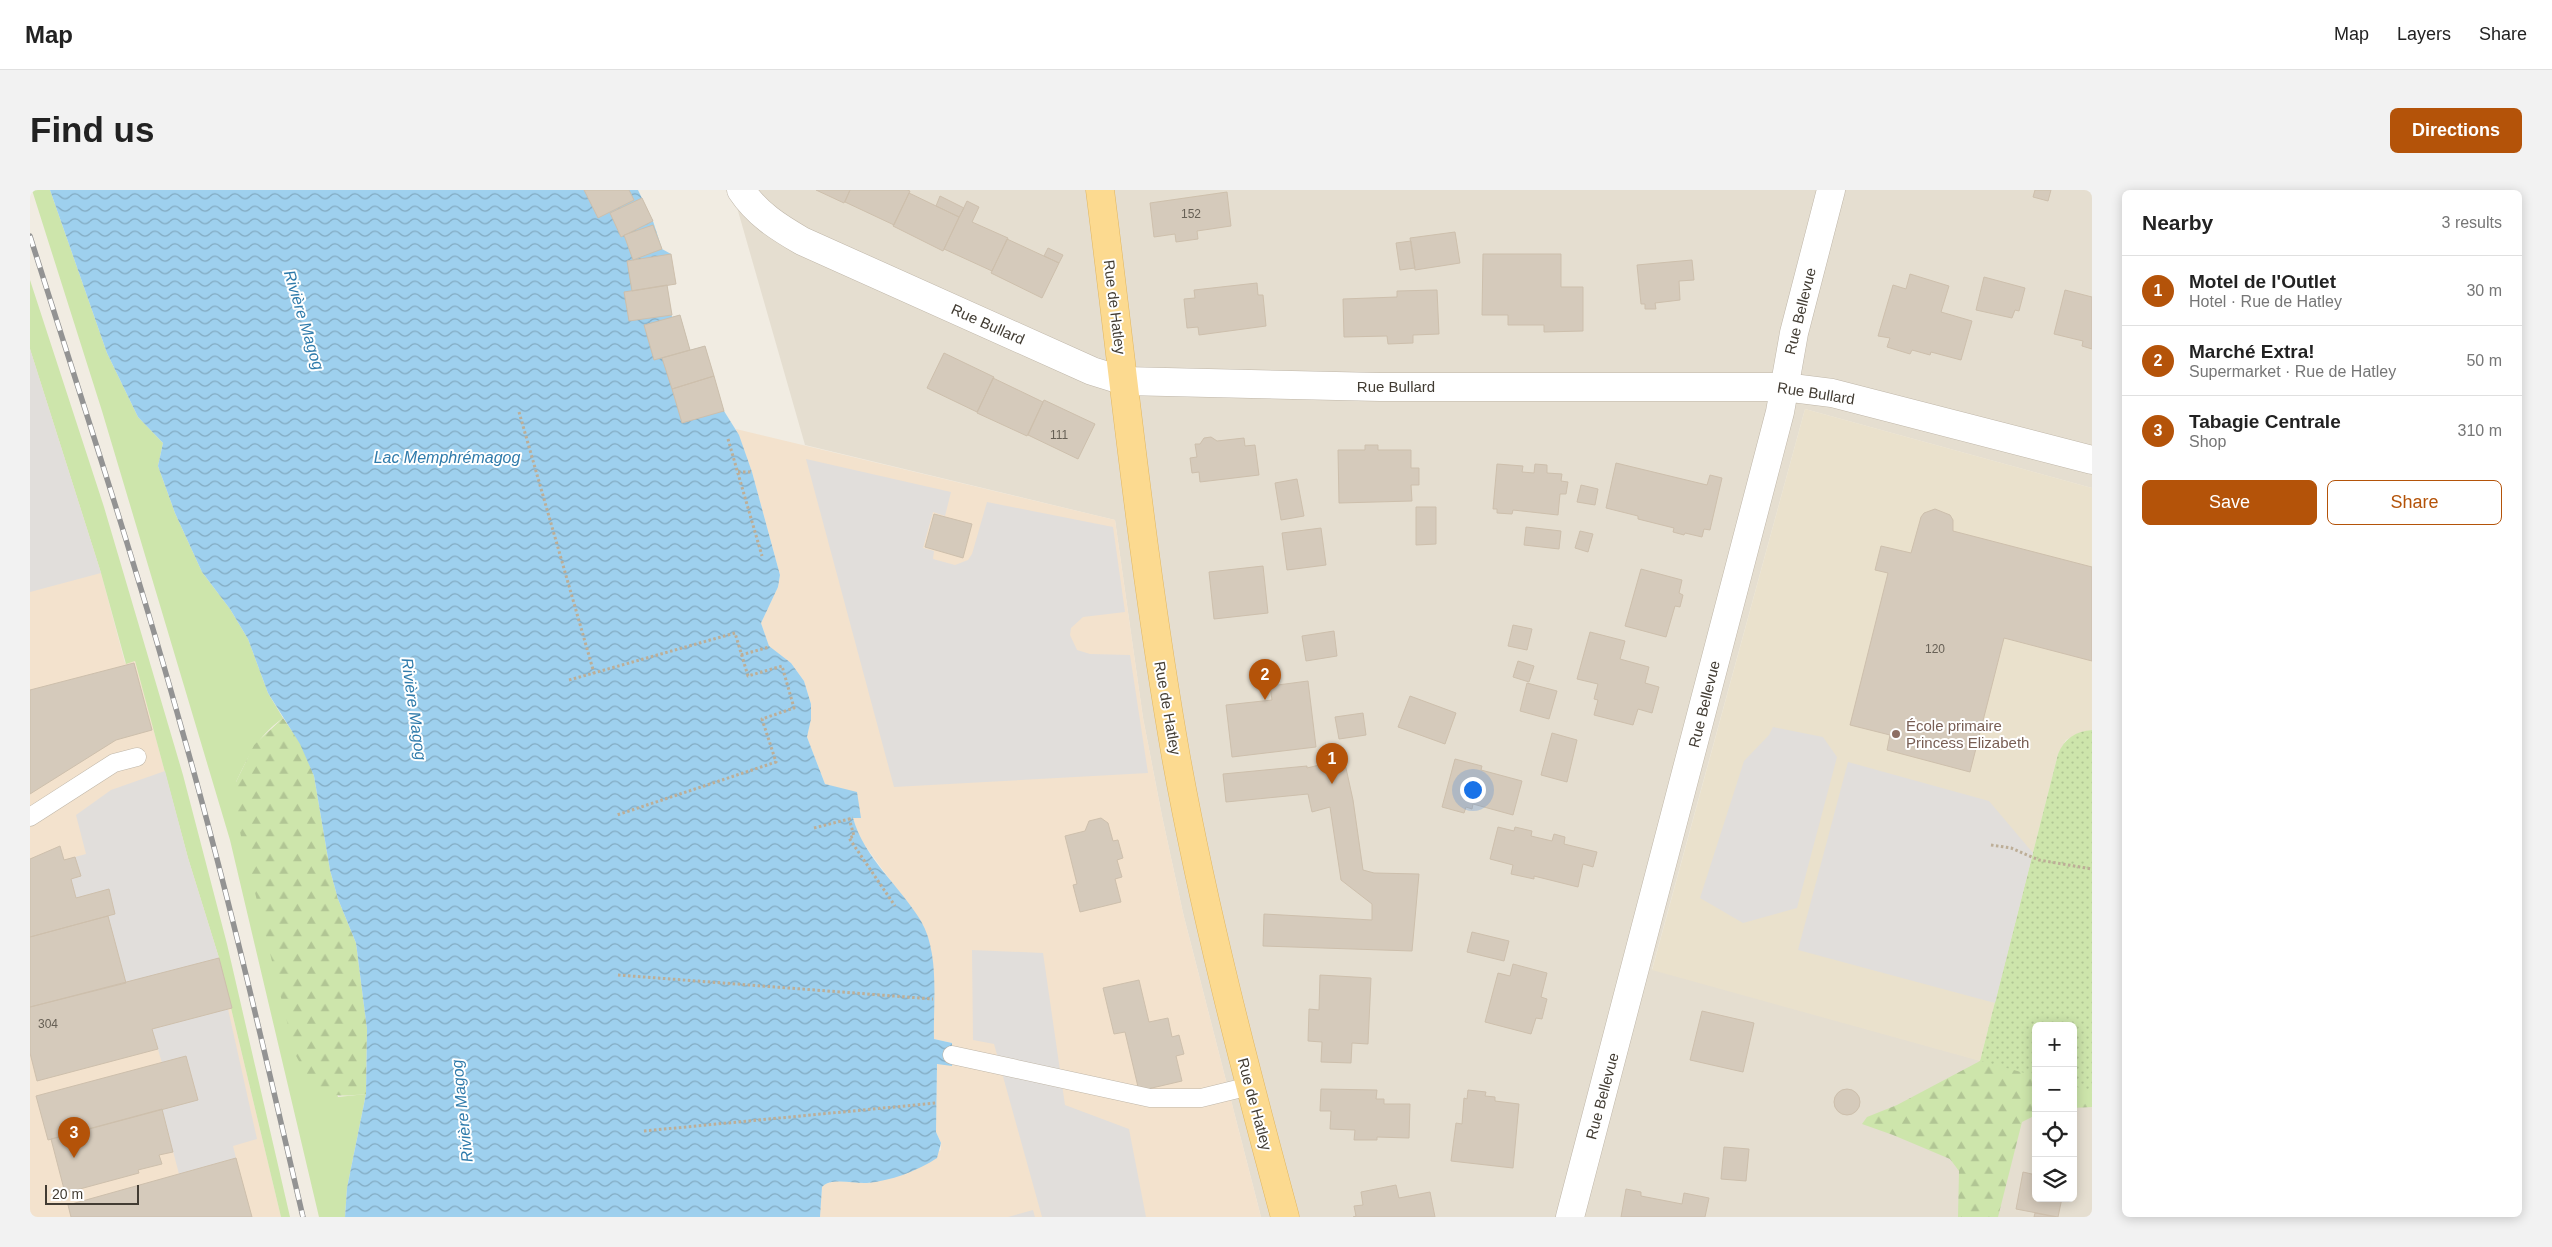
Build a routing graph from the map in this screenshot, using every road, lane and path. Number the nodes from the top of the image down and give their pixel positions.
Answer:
1 (741, 190) edge
2 (1100, 190) edge
3 (1831, 190) edge
4 (1124, 381) junction
5 (1784, 387) junction
6 (519, 412) dead end
7 (728, 439) dead end
8 (2092, 460) edge
9 (738, 472) junction
10 (752, 472) dead end
11 (762, 556) dead end
12 (769, 647) dead end
13 (741, 654) junction
14 (594, 673) junction
15 (569, 680) dead end
16 (137, 757) dead end
17 (617, 815) dead end
18 (30, 816) edge
19 (814, 828) dead end
20 (1991, 845) dead end
21 (2092, 869) edge
22 (895, 906) dead end
23 (618, 975) dead end
24 (933, 999) dead end
25 (952, 1055) dead end
26 (1250, 1086) junction
27 (936, 1103) dead end
28 (644, 1131) dead end
29 (1285, 1217) edge
30 (1570, 1217) edge

1 - 4 street, Rue Bullard
2 - 4 main road, Rue de Hatley
3 - 5 street, Rue Bellevue
4 - 5 street, Rue Bullard
4 - 26 main road, Rue de Hatley
5 - 8 street, Rue Bullard
5 - 30 street, Rue Bellevue
6 - 14 path
7 - 9 path
9 - 10 path
9 - 11 path
12 - 13 path
13 - 14 path
13 - 17 path
14 - 15 path
16 - 18 lane
19 - 22 path
20 - 21 path
23 - 24 path
25 - 26 lane
26 - 29 main road, Rue de Hatley
27 - 28 path

